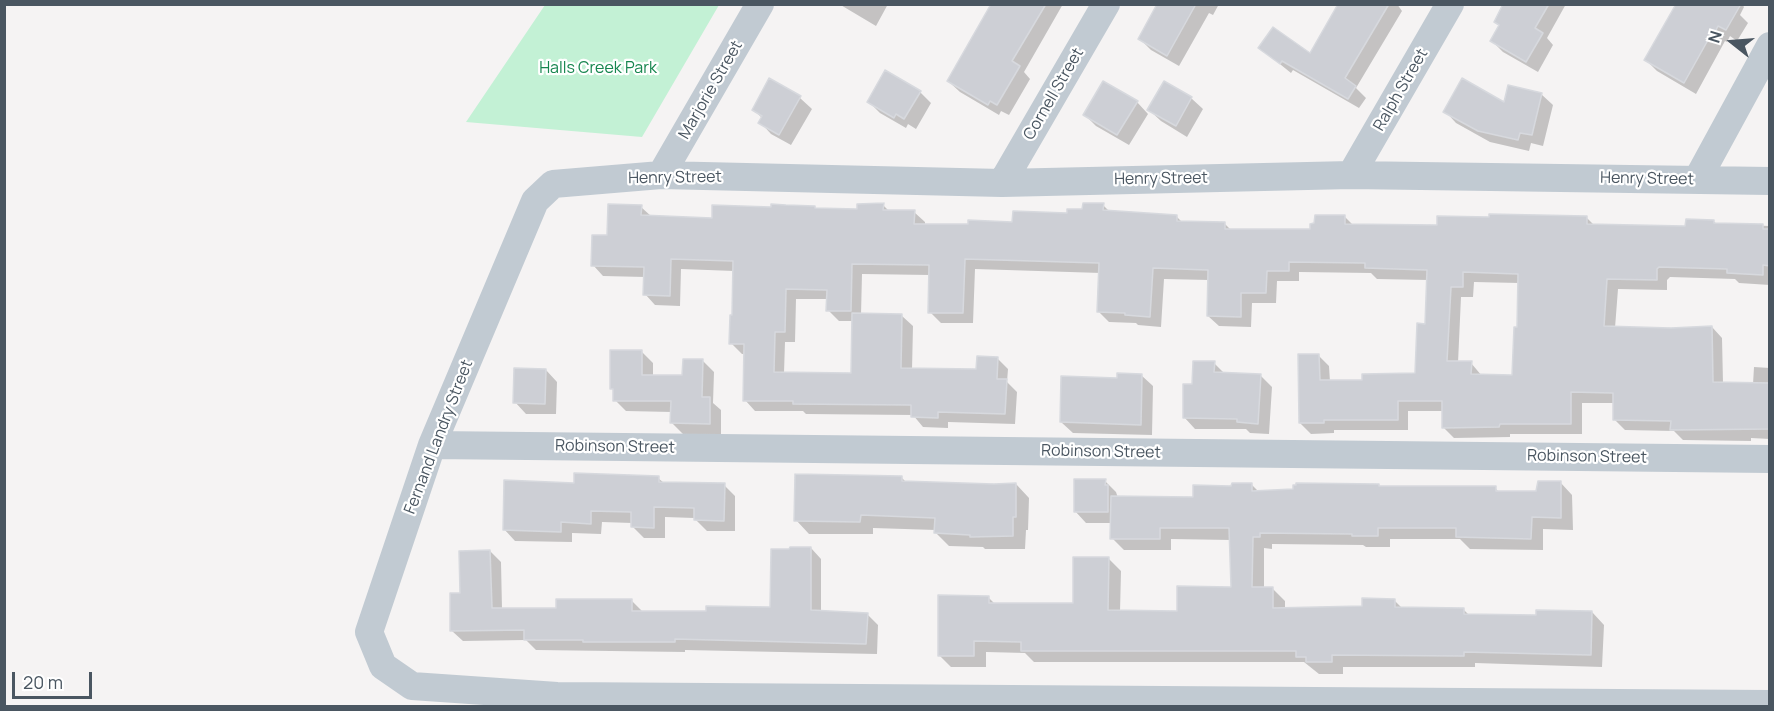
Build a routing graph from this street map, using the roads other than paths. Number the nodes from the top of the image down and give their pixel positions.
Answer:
1 (760, 4) edge
2 (1106, 4) edge
3 (1450, 4) edge
4 (1770, 46) edge
5 (661, 175) junction
6 (1351, 175) junction
7 (1696, 180) junction
8 (1770, 182) edge
9 (1002, 183) junction
10 (553, 184) joint
11 (432, 445) junction
12 (1770, 459) edge
13 (1770, 704) edge

1 - 5 street, Marjorie Street
2 - 9 street, Cornell Street
3 - 6 street, Ralph Street
4 - 7 street
5 - 9 street, Henry Street
5 - 10 street, Henry Street
6 - 7 street, Henry Street
6 - 9 street, Henry Street
7 - 8 street, Henry Street
10 - 11 street, Fernand Landry Street
11 - 12 street, Robinson Street
11 - 13 street, Fernand Landry Street

